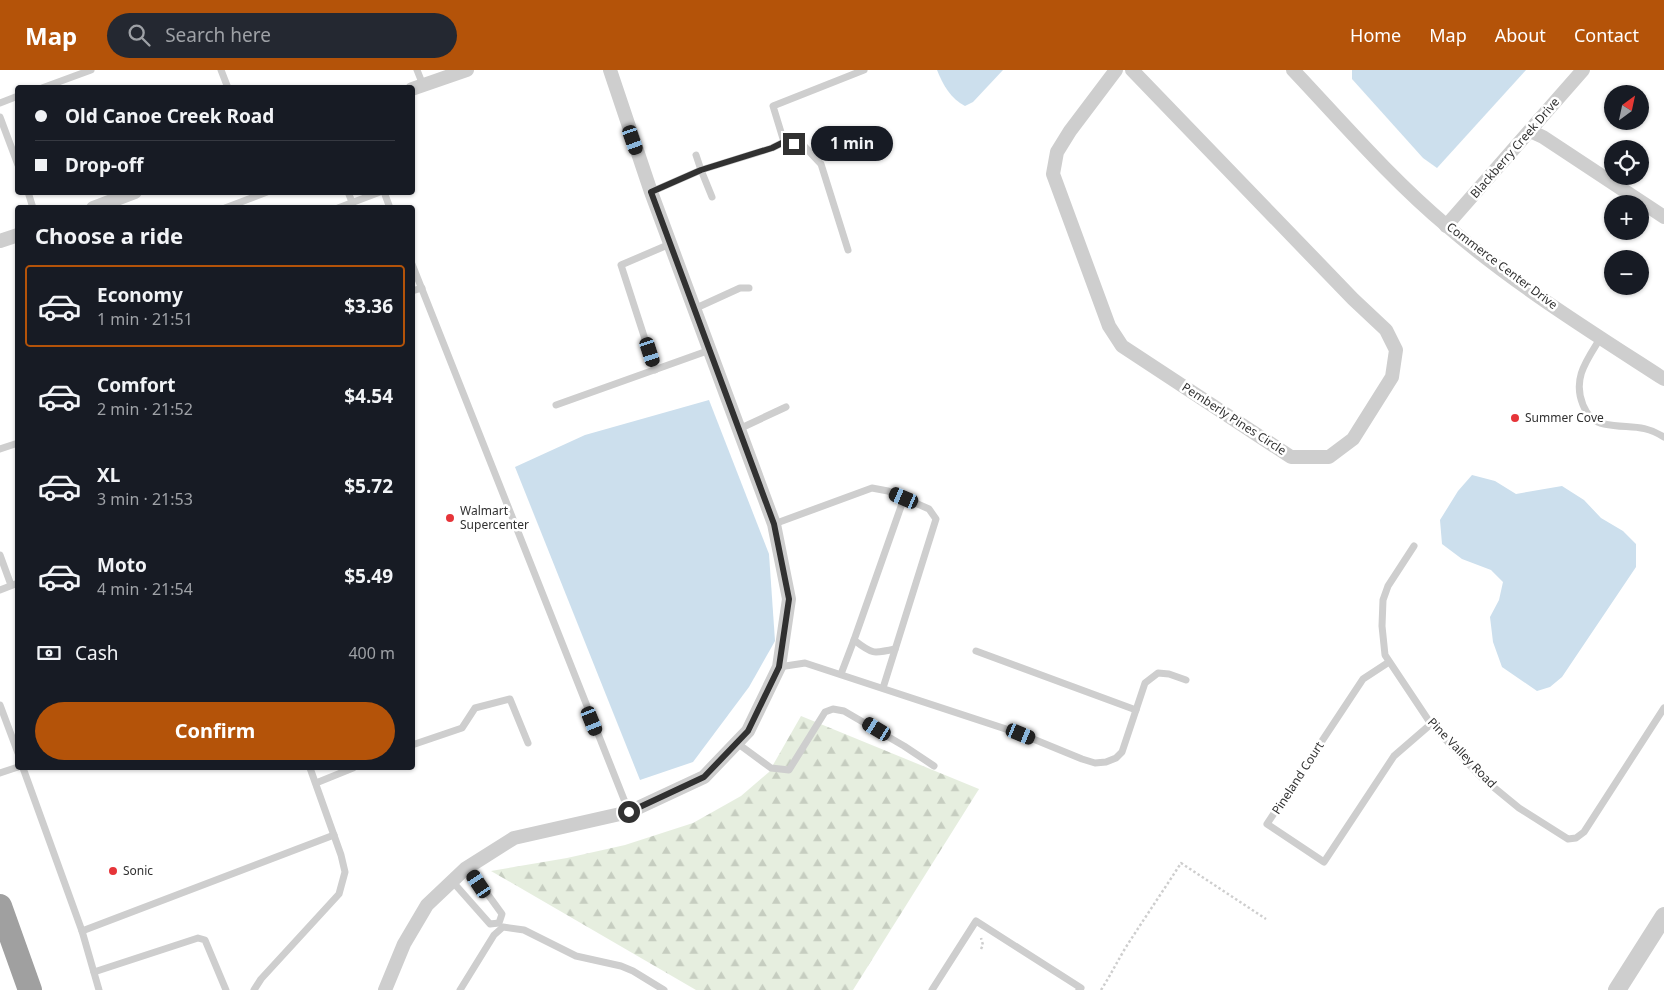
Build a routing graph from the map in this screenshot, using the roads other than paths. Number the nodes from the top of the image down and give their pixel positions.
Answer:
1 (90, 70) edge
2 (221, 70) edge
3 (417, 70) edge
4 (467, 70) edge
5 (610, 70) edge
6 (864, 70) edge
7 (1116, 70) edge
8 (1132, 70) edge
9 (1293, 70) edge
10 (1583, 70) edge
11 (50, 85) edge
12 (227, 85) edge
13 (418, 87) edge
14 (15, 97) edge
15 (0, 102) edge
16 (0, 117) edge
17 (1530, 131) junction
18 (784, 142) junction
19 (696, 155) dead end
20 (15, 157) edge
21 (701, 170) junction
22 (651, 192) junction
23 (129, 195) edge
24 (259, 195) edge
25 (349, 195) edge
26 (372, 195) edge
27 (712, 197) dead end
28 (352, 202) junction
29 (110, 205) edge
30 (233, 205) edge
31 (345, 205) edge
32 (1664, 217) edge
33 (1446, 226) junction
34 (15, 236) edge
35 (0, 241) edge
36 (670, 244) junction
37 (848, 250) dead end
38 (415, 271) edge
39 (422, 288) junction
40 (749, 288) dead end
41 (415, 290) edge
42 (694, 309) junction
43 (1601, 337) junction
44 (710, 350) junction
45 (655, 370) junction
46 (1664, 378) edge
47 (556, 405) dead end
48 (786, 407) dead end
49 (738, 429) junction
50 (1664, 437) edge
51 (15, 444) edge
52 (0, 449) edge
53 (904, 498) junction
54 (774, 524) junction
55 (1414, 546) dead end
56 (0, 555) edge
57 (14, 584) edge
58 (0, 590) edge
59 (854, 640) junction
60 (895, 650) junction
61 (976, 651) dead end
62 (1390, 662) junction
63 (779, 667) junction
64 (841, 674) junction
65 (1186, 680) dead end
66 (883, 688) junction
67 (0, 705) edge
68 (1664, 708) edge
69 (1136, 710) junction
70 (1431, 724) junction
71 (528, 743) dead end
72 (737, 743) junction
73 (415, 744) edge
74 (15, 745) edge
75 (934, 766) dead end
76 (15, 768) edge
77 (24, 770) edge
78 (311, 770) edge
79 (349, 770) edge
80 (0, 773) edge
81 (316, 783) junction
82 (629, 812) junction
83 (334, 835) junction
84 (468, 867) junction
85 (452, 881) junction
86 (0, 906) edge
87 (1664, 916) edge
88 (501, 925) junction
89 (82, 931) junction
90 (94, 972) junction
91 (1080, 989) edge
92 (30, 990) edge
93 (99, 990) edge
94 (226, 990) edge
95 (254, 990) edge
96 (384, 990) edge
97 (460, 990) edge
98 (664, 990) edge
99 (932, 990) edge
100 (1617, 990) edge

1 - 11 lane
2 - 12 lane
3 - 13 lane
4 - 13 street
5 - 22 street
6 - 18 lane
7 - 8 street, Pemberly Pines Circle
9 - 33 street, Commerce Center Drive
10 - 17 street, Blackberry Creek Drive
14 - 15 lane
16 - 20 lane
17 - 32 street
17 - 33 street, Blackberry Creek Drive
18 - 21 lane
18 - 37 lane
19 - 21 lane
21 - 22 lane
21 - 27 lane
22 - 36 street
23 - 29 street
24 - 30 lane
25 - 28 lane
26 - 28 lane
28 - 31 lane
33 - 43 street, Commerce Center Drive
34 - 35 street
36 - 42 street
36 - 45 lane
38 - 39 lane
39 - 41 lane
39 - 82 lane
40 - 42 lane
42 - 44 street
43 - 46 street, Commerce Center Drive
43 - 50 lane
44 - 45 lane
44 - 49 street
45 - 47 lane
48 - 49 lane
49 - 54 street
51 - 52 lane
53 - 54 lane
53 - 59 lane
53 - 60 lane
54 - 63 street
55 - 62 lane, Pine Valley Road
56 - 57 lane
57 - 58 lane
59 - 60 lane
59 - 64 lane
60 - 66 lane
61 - 69 lane
62 - 70 lane, Pine Valley Road
62 - 70 lane, Pineland Court
63 - 64 lane
63 - 72 street
64 - 66 lane
65 - 69 lane
66 - 69 lane
67 - 74 lane
68 - 70 lane, Pine Valley Road
71 - 73 lane
72 - 75 lane
72 - 82 street
76 - 80 lane
77 - 89 lane
78 - 81 lane
79 - 81 lane
81 - 83 lane
82 - 84 street
83 - 89 lane
83 - 95 lane
84 - 85 street
84 - 88 lane
85 - 88 lane
85 - 96 street
86 - 92 highway
87 - 100 street
88 - 97 lane
88 - 98 lane
89 - 90 lane
90 - 93 lane
90 - 94 lane
91 - 99 lane

